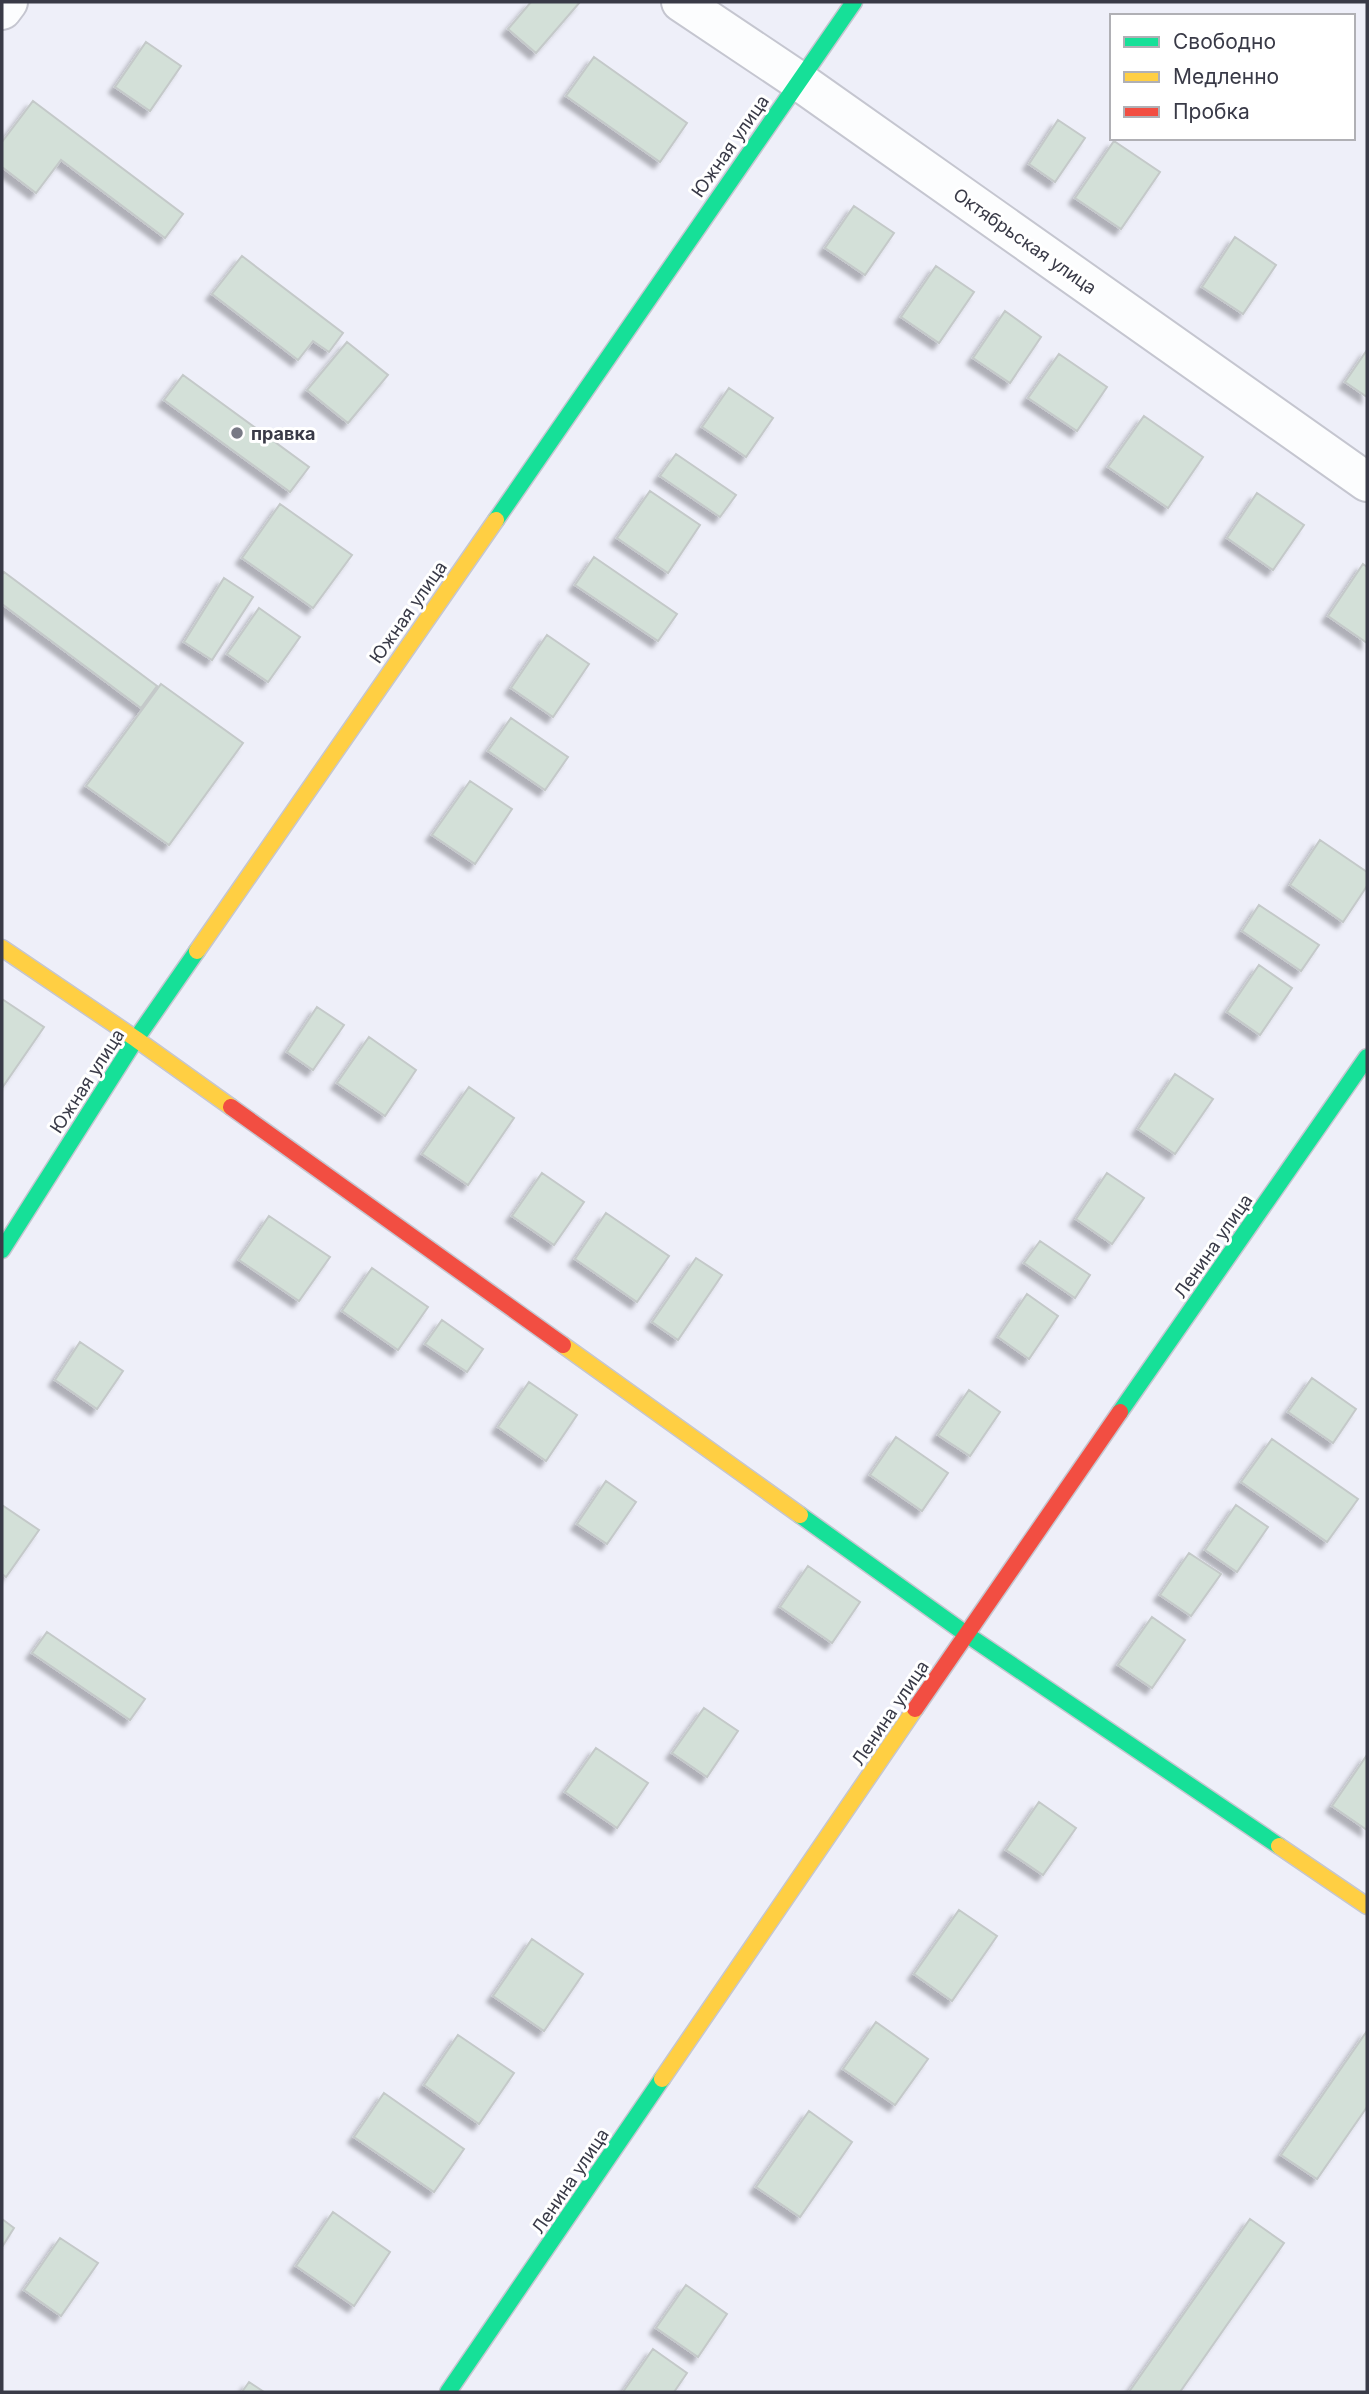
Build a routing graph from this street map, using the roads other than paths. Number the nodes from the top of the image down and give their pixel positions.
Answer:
1 (8, 2) edge
2 (681, 2) edge
3 (853, 2) edge
4 (2, 10) edge
5 (799, 81) junction
6 (1367, 482) edge
7 (2, 948) edge
8 (136, 1039) junction
9 (1367, 1058) edge
10 (2, 1250) edge
11 (967, 1634) junction
12 (1367, 1906) edge
13 (448, 2392) edge

1 - 4 street
2 - 5 street, Октябрьская улица
3 - 5 street, Южная улица
5 - 6 street, Октябрьская улица
5 - 8 street, Южная улица
7 - 8 street
8 - 10 street, Южная улица
8 - 11 street
9 - 11 street, Ленина улица
11 - 12 street
11 - 13 street, Ленина улица

